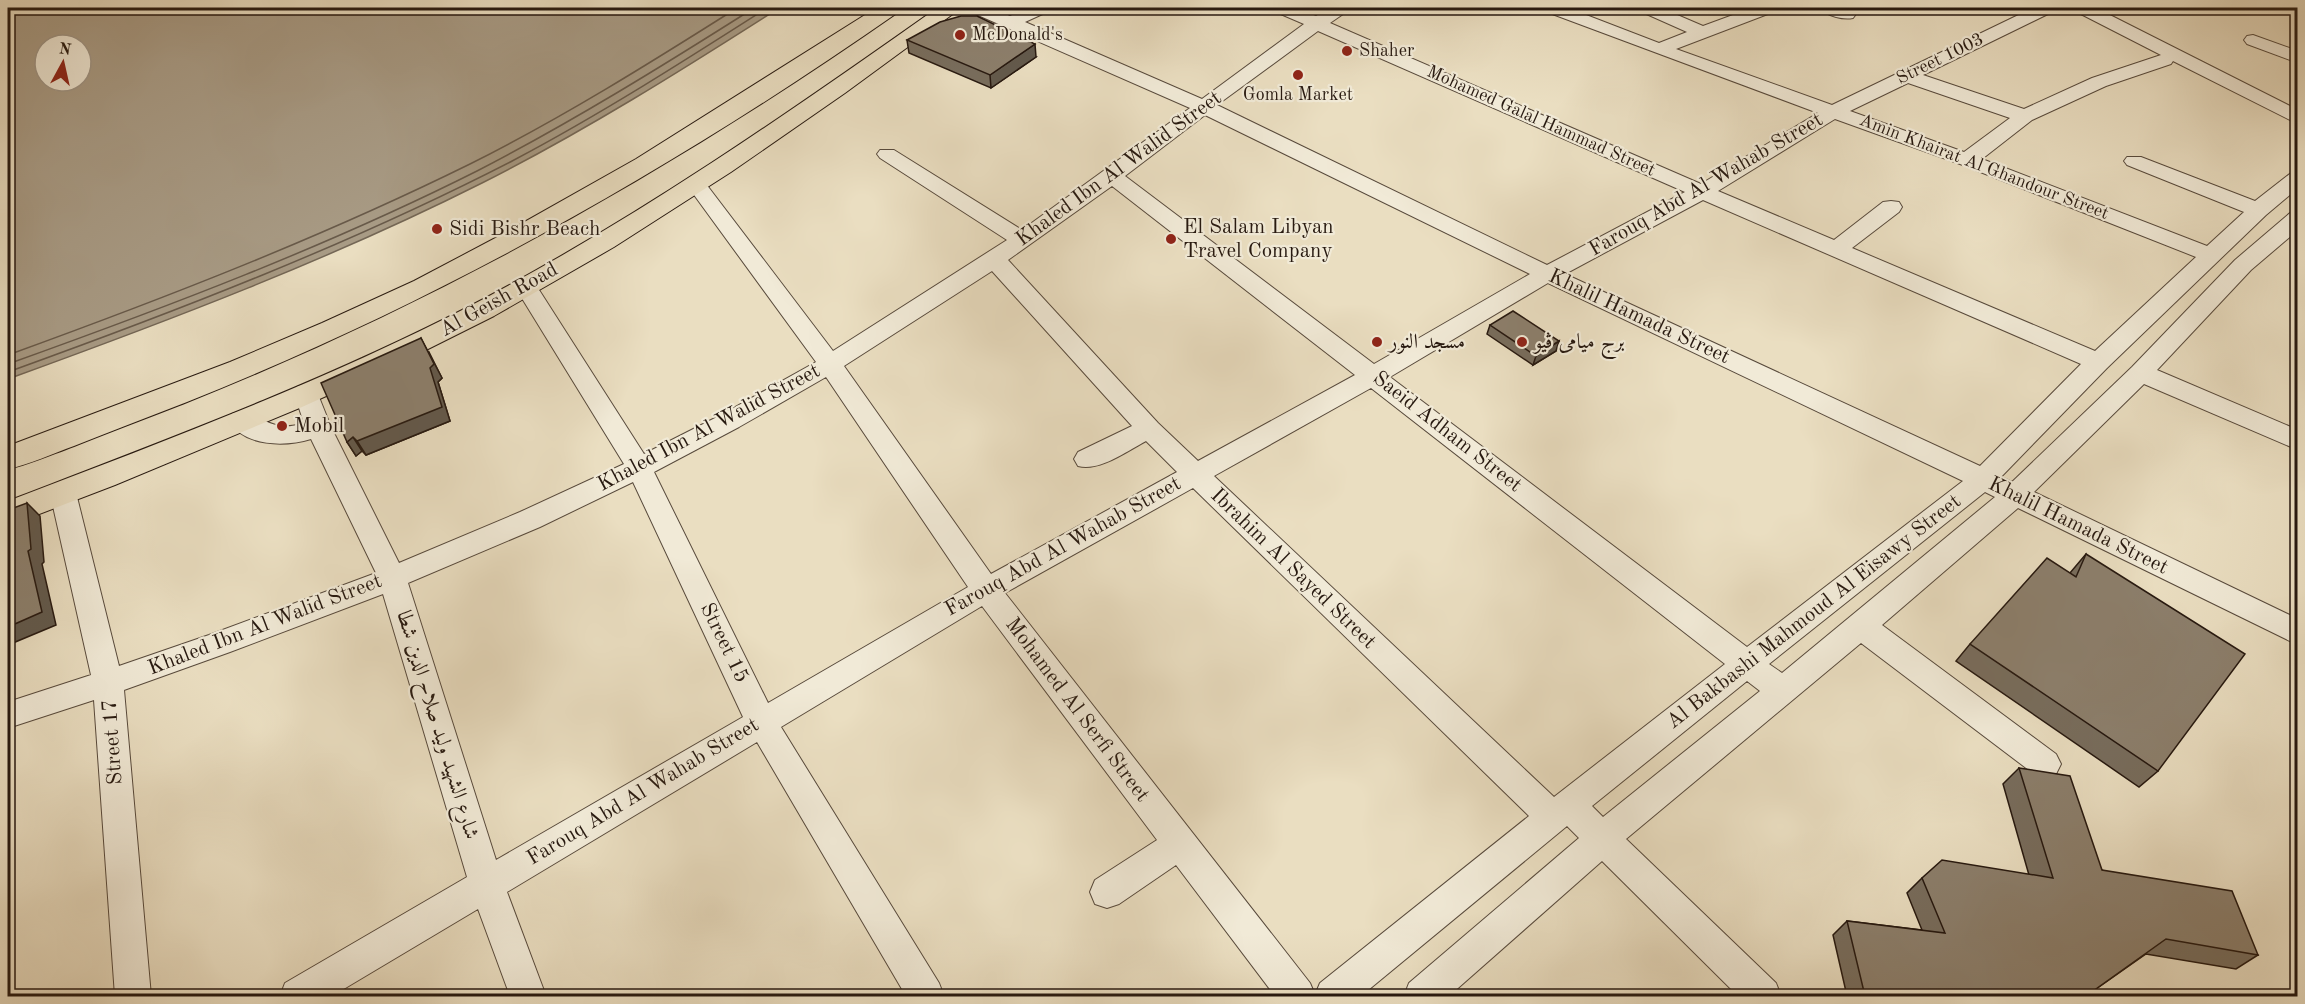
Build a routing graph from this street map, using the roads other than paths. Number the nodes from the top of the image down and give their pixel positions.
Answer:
1 (889, 8) edge
2 (950, 8) edge
3 (977, 8) edge
4 (1041, 8) edge
5 (1282, 8) edge
6 (1340, 8) edge
7 (1553, 8) edge
8 (1648, 8) edge
9 (1767, 8) edge
10 (1829, 8) edge
11 (2046, 8) edge
12 (2083, 8) edge
13 (1847, 14) dead end
14 (1009, 22) junction
15 (1317, 23) junction
16 (1702, 32) junction
17 (2298, 44) edge
18 (1659, 49) junction
19 (2298, 58) edge
20 (2164, 60) dead end
21 (1906, 76) junction
22 (1205, 106) junction
23 (1835, 111) junction
24 (2025, 116) junction
25 (2298, 118) edge
26 (887, 154) dead end
27 (1967, 160) junction
28 (2134, 161) dead end
29 (1112, 176) junction
30 (2298, 177) edge
31 (696, 184) junction
32 (1702, 192) junction
33 (1891, 207) dead end
34 (2258, 210) junction
35 (2293, 227) edge
36 (1022, 240) junction
37 (1835, 250) junction
38 (2211, 255) junction
39 (994, 259) junction
40 (1547, 274) junction
41 (526, 287) junction
42 (2098, 362) junction
43 (830, 364) junction
44 (2141, 373) junction
45 (1373, 376) junction
46 (306, 393) junction
47 (241, 420) junction
48 (318, 427) junction
49 (1149, 429) junction
50 (2298, 441) edge
51 (8, 458) edge
52 (1087, 459) dead end
53 (639, 467) junction
54 (1194, 474) junction
55 (1983, 479) junction
56 (63, 493) junction
57 (2015, 495) junction
58 (8, 514) edge
59 (392, 577) junction
60 (986, 590) junction
61 (1861, 627) junction
62 (2298, 633) edge
63 (1748, 664) junction
64 (108, 683) junction
65 (1781, 690) junction
66 (8, 715) edge
67 (761, 721) junction
68 (2045, 764) dead end
69 (1560, 812) junction
70 (1603, 838) junction
71 (1180, 844) junction
72 (487, 885) junction
73 (1107, 892) dead end
74 (133, 996) edge
75 (298, 996) edge
76 (528, 996) edge
77 (926, 996) edge
78 (1297, 996) edge
79 (1333, 996) edge
80 (1422, 996) edge
81 (1763, 996) edge

1 - 51 highway
2 - 31 highway, Al Geish Road
3 - 14 street, Khalil Hamada Street
4 - 14 street
5 - 15 street, Mohamed Galal Hammad Street
6 - 15 street, Khaled Ibn Al Walid Street
7 - 18 street, Amin Khairat Al Ghandour Street
8 - 16 street
9 - 16 street
10 - 13 street
11 - 21 street, Street 1003
12 - 25 street
14 - 22 street, Khalil Hamada Street
15 - 22 street, Khaled Ibn Al Walid Street
15 - 32 street, Mohamed Galal Hammad Street
16 - 18 street
17 - 19 street
18 - 23 street, Amin Khairat Al Ghandour Street
20 - 24 street
21 - 23 street, Street 1003
21 - 24 street
22 - 29 street, Khaled Ibn Al Walid Street
22 - 40 street, Khalil Hamada Street
23 - 27 street, Amin Khairat Al Ghandour Street
23 - 32 street, Farouq Abd Al Wahab Street
24 - 27 street
26 - 36 street
27 - 38 street, Amin Khairat Al Ghandour Street
28 - 34 street
29 - 36 street, Khaled Ibn Al Walid Street
29 - 45 street, Saeid Adham Street
30 - 34 street, Al Bakbashi Mahmoud Al Eisawy Street
31 - 41 highway, Al Geish Road
31 - 43 street, Mohamed Al Serfi Street
32 - 37 street, Mohamed Galal Hammad Street
32 - 40 street, Farouq Abd Al Wahab Street
33 - 37 street
34 - 38 street, Al Bakbashi Mahmoud Al Eisawy Street
35 - 44 street, Al Bakbashi Mahmoud Al Eisawy Street
36 - 39 street, Khaled Ibn Al Walid Street
37 - 42 street, Mohamed Galal Hammad Street
38 - 42 street, Al Bakbashi Mahmoud Al Eisawy Street
39 - 43 street, Khaled Ibn Al Walid Street
39 - 49 street, Ibrahim Al Sayed Street
40 - 45 street, Farouq Abd Al Wahab Street
40 - 55 street, Khalil Hamada Street
41 - 46 highway, Al Geish Road
41 - 53 street, Street 15
42 - 55 street, Al Bakbashi Mahmoud Al Eisawy Street
43 - 53 street, Khaled Ibn Al Walid Street
43 - 60 street, Mohamed Al Serfi Street
44 - 50 street
44 - 57 street, Al Bakbashi Mahmoud Al Eisawy Street
45 - 54 street, Farouq Abd Al Wahab Street
45 - 63 street, Saeid Adham Street
46 - 47 highway, Al Geish Road
46 - 48 street, شارع الشهيد وليد صلاح الدين شطا
47 - 48 street
47 - 56 highway, Al Geish Road
48 - 59 street, شارع الشهيد وليد صلاح الدين شطا
49 - 52 street
49 - 54 street, Ibrahim Al Sayed Street
53 - 59 street, Khaled Ibn Al Walid Street
53 - 67 street, Street 15
54 - 60 street, Farouq Abd Al Wahab Street
54 - 69 street, Ibrahim Al Sayed Street
55 - 57 street, Khalil Hamada Street
55 - 63 street, Al Bakbashi Mahmoud Al Eisawy Street
56 - 58 highway, Al Geish Road
56 - 64 street, Street 17
57 - 61 street, Al Bakbashi Mahmoud Al Eisawy Street
57 - 62 street, Khalil Hamada Street
59 - 64 street, Khaled Ibn Al Walid Street
59 - 72 street, شارع الشهيد وليد صلاح الدين شطا
60 - 67 street, Farouq Abd Al Wahab Street
60 - 71 street, Mohamed Al Serfi Street
61 - 65 street, Al Bakbashi Mahmoud Al Eisawy Street
61 - 68 street
63 - 65 street, Saeid Adham Street
63 - 69 street, Al Bakbashi Mahmoud Al Eisawy Street
64 - 66 street, Khaled Ibn Al Walid Street
64 - 74 street, Street 17
65 - 70 street, Al Bakbashi Mahmoud Al Eisawy Street
67 - 72 street, Farouq Abd Al Wahab Street
67 - 77 street, Street 15
69 - 70 street, Ibrahim Al Sayed Street
69 - 79 street, Al Bakbashi Mahmoud Al Eisawy Street
70 - 80 street, Al Bakbashi Mahmoud Al Eisawy Street
70 - 81 street, Ibrahim Al Sayed Street
71 - 73 street
71 - 78 street, Mohamed Al Serfi Street
72 - 75 street, Farouq Abd Al Wahab Street
72 - 76 street, شارع الشهيد وليد صلاح الدين شطا

